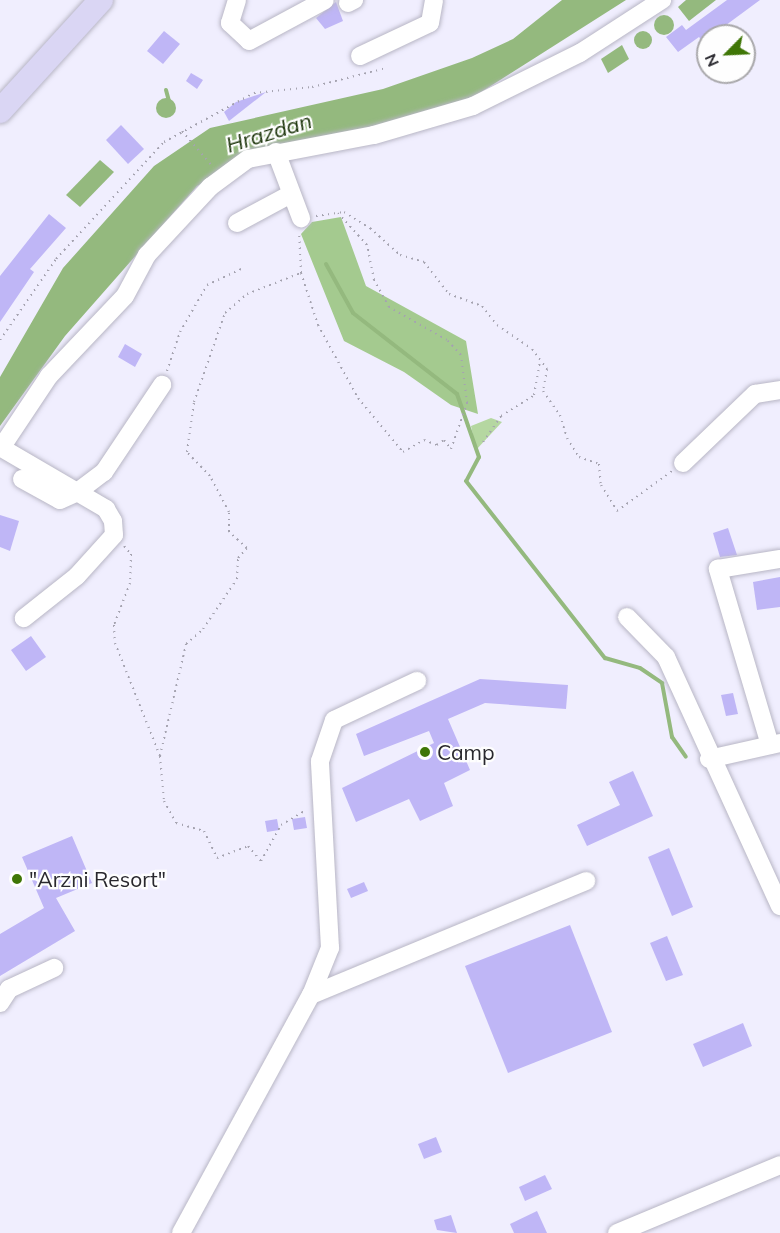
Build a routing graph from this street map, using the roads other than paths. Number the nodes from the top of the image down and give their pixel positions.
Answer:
1 (101, 0) edge
2 (237, 0) edge
3 (325, 0) edge
4 (434, 0) edge
5 (662, 0) edge
6 (360, 56) dead end
7 (0, 111) edge
8 (276, 152) junction
9 (291, 194) junction
10 (301, 218) road end
11 (237, 223) dead end
12 (162, 385) road end
13 (780, 390) edge
14 (0, 447) edge
15 (683, 463) road end
16 (22, 479) dead end
17 (76, 493) junction
18 (780, 559) edge
19 (627, 617) dead end
20 (24, 618) dead end
21 (417, 681) dead end
22 (775, 744) edge
23 (709, 759) junction
24 (586, 881) dead end
25 (780, 906) edge
26 (54, 968) dead end
27 (311, 995) junction
28 (0, 1003) edge
29 (780, 1165) edge
30 (181, 1233) edge
31 (617, 1233) edge

1 - 7 main road
2 - 3 street
4 - 6 street
5 - 8 street
8 - 9 street
8 - 14 street
9 - 10 street
9 - 11 street
12 - 17 street
13 - 15 street
14 - 17 street
16 - 17 street
17 - 20 street
18 - 22 street
19 - 23 street
21 - 27 street
22 - 23 street
23 - 25 street
24 - 27 street
26 - 28 street
27 - 30 street
29 - 31 street

